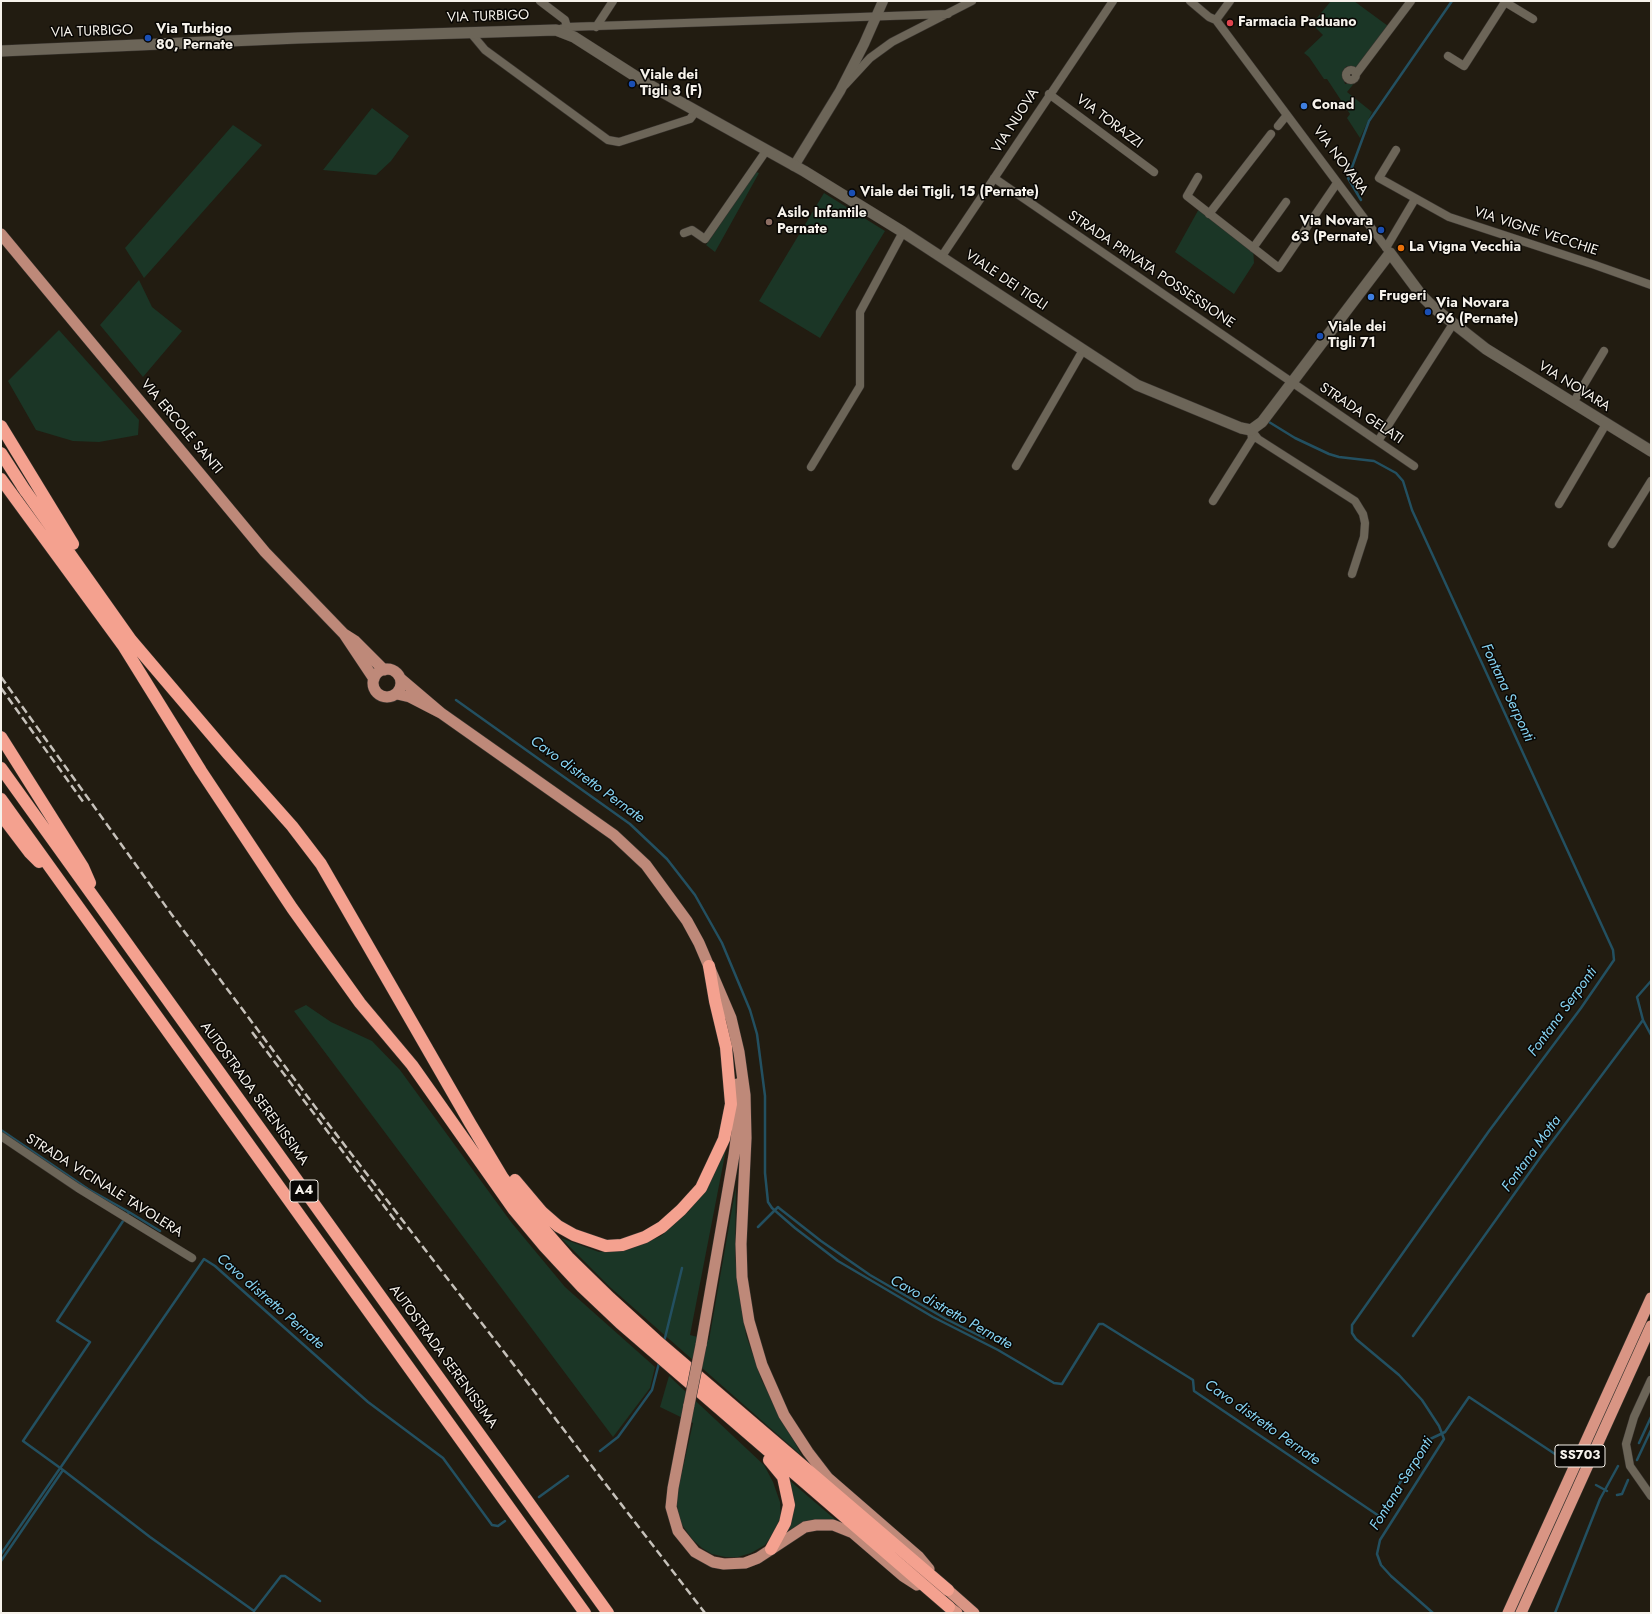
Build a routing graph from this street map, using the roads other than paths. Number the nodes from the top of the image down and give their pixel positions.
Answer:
1 (540, 1) edge
2 (613, 1) edge
3 (883, 1) edge
4 (972, 1) edge
5 (1113, 1) edge
6 (1190, 1) edge
7 (1230, 1) edge
8 (1411, 1) edge
9 (1504, 1) edge
10 (948, 14) junction
11 (877, 16) junction
12 (1533, 19) dead end
13 (1216, 20) junction
14 (596, 27) junction
15 (562, 28) junction
16 (470, 32) junction
17 (1, 50) edge
18 (859, 54) junction
19 (1448, 56) dead end
20 (870, 58) junction
21 (1356, 74) dead end
22 (840, 91) junction
23 (1049, 94) junction
24 (696, 111) junction
25 (1286, 114) junction
26 (1278, 126) dead end
27 (1271, 134) dead end
28 (1396, 150) dead end
29 (766, 151) junction
30 (794, 166) junction
31 (1154, 172) dead end
32 (1198, 177) dead end
33 (994, 178) junction
34 (1337, 183) junction
35 (1415, 199) junction
36 (1286, 202) dead end
37 (1210, 214) junction
38 (904, 232) junction
39 (684, 233) dead end
40 (1, 234) edge
41 (1253, 248) junction
42 (1390, 255) junction
43 (942, 256) junction
44 (1651, 285) edge
45 (1453, 324) junction
46 (1083, 350) junction
47 (1604, 351) dead end
48 (1292, 383) junction
49 (1573, 403) junction
50 (1606, 424) junction
51 (1, 426) edge
52 (1251, 430) junction
53 (1378, 441) junction
54 (1651, 451) edge
55 (1, 453) edge
56 (1016, 466) dead end
57 (1414, 466) dead end
58 (810, 467) dead end
59 (1, 478) edge
60 (1651, 481) edge
61 (1213, 501) dead end
62 (1559, 504) dead end
63 (1612, 544) dead end
64 (1352, 574) dead end
65 (106, 613) junction
66 (344, 634) junction
67 (384, 670) junction
68 (374, 679) junction
69 (401, 679) junction
70 (397, 694) junction
71 (441, 713) junction
72 (1, 737) edge
73 (1, 768) edge
74 (1, 799) edge
75 (1, 815) edge
76 (66, 890) junction
77 (105, 913) junction
78 (709, 966) junction
79 (470, 1123) junction
80 (1, 1136) edge
81 (192, 1258) dead end
82 (1651, 1298) edge
83 (1651, 1326) edge
84 (662, 1352) junction
85 (1651, 1380) edge
86 (703, 1395) junction
87 (1651, 1496) edge
88 (1539, 1544) junction
89 (771, 1549) junction
90 (1548, 1553) junction
91 (948, 1590) junction
92 (953, 1610) edge
93 (585, 1613) edge
94 (608, 1613) edge
95 (974, 1613) edge
96 (1501, 1613) edge
97 (1508, 1613) edge
98 (1521, 1613) edge
99 (1528, 1613) edge

1 - 15 street
2 - 14 street
3 - 11 street
4 - 10 street, VIA TURBIGO
5 - 23 street, VIA NUOVA
6 - 13 street, VIA NOVARA
7 - 13 street
8 - 21 street
9 - 12 street
9 - 19 street
10 - 11 street, VIA TURBIGO
10 - 20 street
11 - 14 street, VIA TURBIGO
11 - 18 street
13 - 25 street, VIA NOVARA
14 - 15 street, VIA TURBIGO
15 - 16 main road, VIA TURBIGO
15 - 24 main road, VIALE DEI TIGLI
16 - 17 main road, VIA TURBIGO
16 - 24 street
18 - 20 street
18 - 22 street
20 - 22 street
22 - 30 street
23 - 31 street, VIA TORAZZI
23 - 33 street, VIA NUOVA
24 - 29 main road, VIALE DEI TIGLI
25 - 26 street
25 - 34 street, VIA NOVARA
27 - 37 street
28 - 35 street, VIA VIGNE VECCHIE
29 - 30 main road, VIALE DEI TIGLI
29 - 39 street
30 - 38 main road, VIALE DEI TIGLI
32 - 37 street
33 - 43 street, VIA NUOVA
33 - 48 street, STRADA PRIVATA POSSESSIONE
34 - 41 street
34 - 42 street, VIA NOVARA
35 - 42 street
35 - 44 street, VIA VIGNE VECCHIE
36 - 41 street
37 - 41 street
38 - 43 main road, VIALE DEI TIGLI
38 - 58 street
40 - 66 main road, VIA ERCOLE SANTI
42 - 45 main road, VIA NOVARA
42 - 48 main road
43 - 46 main road, VIALE DEI TIGLI
45 - 49 main road, VIA NOVARA
45 - 53 street
46 - 52 main road, VIALE DEI TIGLI
46 - 56 street
47 - 49 street
48 - 52 main road
48 - 53 street, STRADA GELATI
49 - 50 main road, VIA NOVARA
50 - 54 main road, VIA NOVARA
50 - 62 street
51 - 65 highway
52 - 61 street
52 - 64 street
53 - 57 street, STRADA GELATI
55 - 65 highway
59 - 65 highway
60 - 63 street
65 - 79 highway
65 - 84 highway
66 - 67 main road, VIA ERCOLE SANTI
66 - 68 main road, VIA ERCOLE SANTI
67 - 68 main road
67 - 69 main road
68 - 70 main road
69 - 70 main road
69 - 71 main road
70 - 71 main road
71 - 78 main road
72 - 77 highway
73 - 77 highway, AUTOSTRADA SERENISSIMA / A4
74 - 76 highway, A4
75 - 76 highway
76 - 93 highway, A4
77 - 94 highway, AUTOSTRADA SERENISSIMA / A4
78 - 79 highway
78 - 89 main road, bridge
78 - 91 main road
79 - 84 highway
80 - 81 street, STRADA VICINALE TAVOLERA
82 - 88 highway, SS703
83 - 90 highway, SS703
84 - 86 highway
84 - 91 highway
85 - 87 street
86 - 89 highway
86 - 92 highway
88 - 96 highway, SS703
88 - 97 highway, SS703
89 - 92 main road
90 - 98 highway, SS703
90 - 99 highway, SS703
91 - 95 highway

